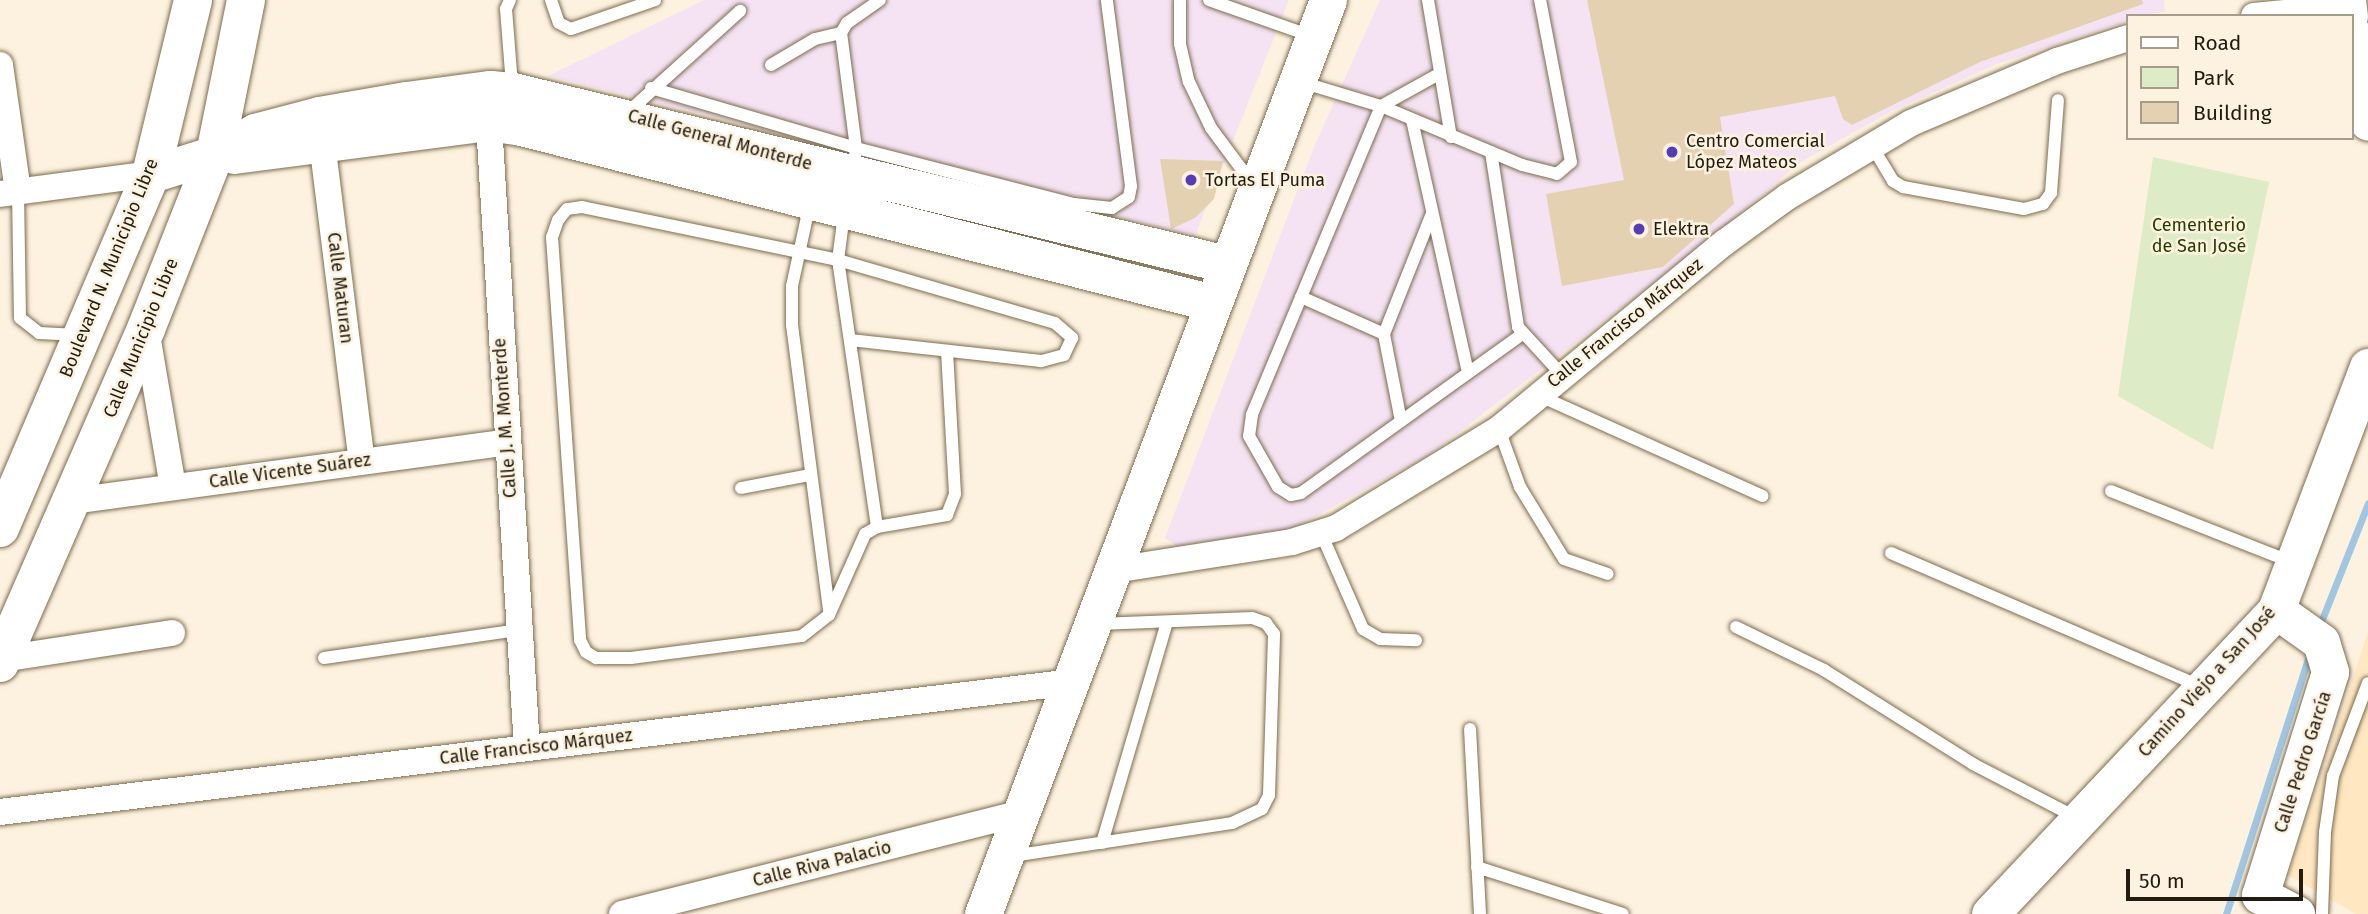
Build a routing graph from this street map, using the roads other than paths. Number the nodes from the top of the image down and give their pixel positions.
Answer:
1 (193, 0) edge
2 (246, 0) edge
3 (510, 0) edge
4 (551, 0) edge
5 (655, 0) edge
6 (880, 0) edge
7 (1107, 0) edge
8 (1180, 0) edge
9 (1209, 0) edge
10 (1328, 0) edge
11 (1428, 0) edge
12 (1540, 0) edge
13 (740, 11) dead end
14 (841, 33) junction
15 (1313, 37) junction
16 (2126, 39) edge
17 (2354, 42) edge
18 (0, 65) edge
19 (771, 65) dead end
20 (1439, 74) junction
21 (1297, 81) junction
22 (650, 88) junction
23 (2058, 100) dead end
24 (1381, 106) junction
25 (506, 107) junction
26 (624, 115) junction
27 (1412, 120) junction
28 (2368, 122) edge
29 (321, 131) junction
30 (1451, 136) junction
31 (1872, 146) junction
32 (1491, 152) junction
33 (215, 154) junction
34 (151, 174) junction
35 (834, 178) junction
36 (1257, 189) junction
37 (9, 193) edge
38 (1431, 215) junction
39 (798, 251) junction
40 (838, 260) junction
41 (1226, 264) junction
42 (1301, 297) junction
43 (1213, 303) junction
44 (146, 328) junction
45 (1384, 334) junction
46 (1522, 334) junction
47 (82, 335) junction
48 (850, 340) junction
49 (947, 352) junction
50 (2368, 367) edge
51 (1468, 373) junction
52 (1562, 375) junction
53 (1536, 395) junction
54 (1401, 421) junction
55 (1499, 429) junction
56 (506, 442) junction
57 (362, 461) junction
58 (810, 475) junction
59 (173, 487) junction
60 (741, 488) dead end
61 (2111, 491) dead end
62 (1763, 496) dead end
63 (73, 501) junction
64 (4, 510) edge
65 (877, 527) junction
66 (1321, 533) junction
67 (1891, 552) dead end
68 (2294, 563) junction
69 (1114, 570) junction
70 (1608, 574) dead end
71 (829, 615) junction
72 (2284, 615) junction
73 (1167, 622) junction
74 (1094, 624) junction
75 (1736, 627) dead end
76 (519, 630) junction
77 (172, 633) dead end
78 (1416, 640) dead end
79 (324, 658) dead end
80 (1, 661) edge
81 (1072, 682) junction
82 (2368, 683) edge
83 (2205, 687) junction
84 (1470, 729) dead end
85 (527, 748) junction
86 (0, 812) edge
87 (1021, 813) junction
88 (2080, 819) junction
89 (1102, 843) junction
90 (1004, 857) junction
91 (1478, 867) junction
92 (714, 902) edge
93 (2258, 905) edge
94 (622, 914) edge
95 (983, 914) edge
96 (1480, 914) edge
97 (1623, 914) edge
98 (1990, 914) edge
99 (2295, 914) edge
100 (2322, 914) edge

1 - 34 main road, Boulevard N. Municipio Libre
2 - 33 main road, Calle Municipio Libre
3 - 25 lane
4 - 5 lane
6 - 14 lane
7 - 35 lane
8 - 36 lane
9 - 15 lane
10 - 15 main road
11 - 20 lane
12 - 32 lane
13 - 22 lane
14 - 19 lane
14 - 35 lane
15 - 21 main road
16 - 31 street, Calle Francisco Márquez
17 - 28 main road
18 - 37 street
20 - 24 lane
20 - 30 lane
21 - 24 lane
21 - 36 main road
22 - 26 lane
22 - 35 lane
23 - 31 lane
24 - 27 lane
24 - 42 lane
25 - 26 main road, Calle General Monterde
25 - 29 main road, Calle General Monterde
25 - 35 main road, Calle General Monterde
25 - 56 street, Calle J. M. Monterde
26 - 35 main road, Calle General Monterde
27 - 30 lane
27 - 38 lane
29 - 33 main road, Calle General Monterde
29 - 57 street, Calle Maturan
30 - 32 lane
31 - 52 street, Calle Francisco Márquez
32 - 46 lane
33 - 34 main road, Calle General Monterde
33 - 44 main road, Calle Municipio Libre
34 - 37 street, Calle General Monterde
34 - 47 main road, Boulevard N. Municipio Libre
35 - 39 lane
35 - 40 lane
35 - 41 main road, Calle General Monterde
35 - 43 main road, Calle General Monterde
36 - 41 main road
37 - 47 lane
38 - 45 lane
38 - 51 lane
39 - 40 lane
39 - 58 lane
39 - 71 lane
40 - 48 lane
40 - 49 lane
41 - 43 main road
42 - 45 lane
42 - 54 lane
43 - 69 main road
44 - 59 street
44 - 63 main road, Calle Municipio Libre
45 - 54 lane
46 - 51 lane
46 - 52 lane
47 - 64 main road, Boulevard N. Municipio Libre
48 - 49 lane
48 - 65 lane
49 - 65 lane
50 - 68 main road, Camino Viejo a San José
51 - 54 lane
52 - 53 street, Calle Francisco Márquez
53 - 55 street, Calle Francisco Márquez
53 - 62 lane
55 - 66 street, Calle Francisco Márquez
55 - 70 lane
56 - 57 street, Calle Vicente Suárez
56 - 76 street, Calle J. M. Monterde
57 - 59 street, Calle Vicente Suárez
58 - 60 lane
58 - 71 lane
59 - 63 street, Calle Vicente Suárez
61 - 68 lane
63 - 80 main road, Calle Municipio Libre
65 - 71 lane
66 - 69 street, Calle Francisco Márquez
66 - 78 lane
67 - 83 lane
68 - 72 main road, Camino Viejo a San José
69 - 74 main road
72 - 83 main road, Camino Viejo a San José
72 - 93 main road, Calle Pedro García
73 - 74 lane
73 - 89 lane
73 - 89 lane
74 - 81 main road
75 - 88 lane
76 - 79 lane
76 - 85 street, Calle J. M. Monterde
77 - 80 street
81 - 85 street, Calle Francisco Márquez
81 - 87 main road
82 - 100 lane
83 - 88 main road, Camino Viejo a San José
84 - 91 lane
85 - 86 street, Calle Francisco Márquez
87 - 90 main road
87 - 92 street, Calle Riva Palacio
88 - 98 main road, Camino Viejo a San José
89 - 90 lane
90 - 95 main road
91 - 96 lane
91 - 97 lane
92 - 94 street, Calle Riva Palacio
93 - 99 main road, Calle Pedro García

